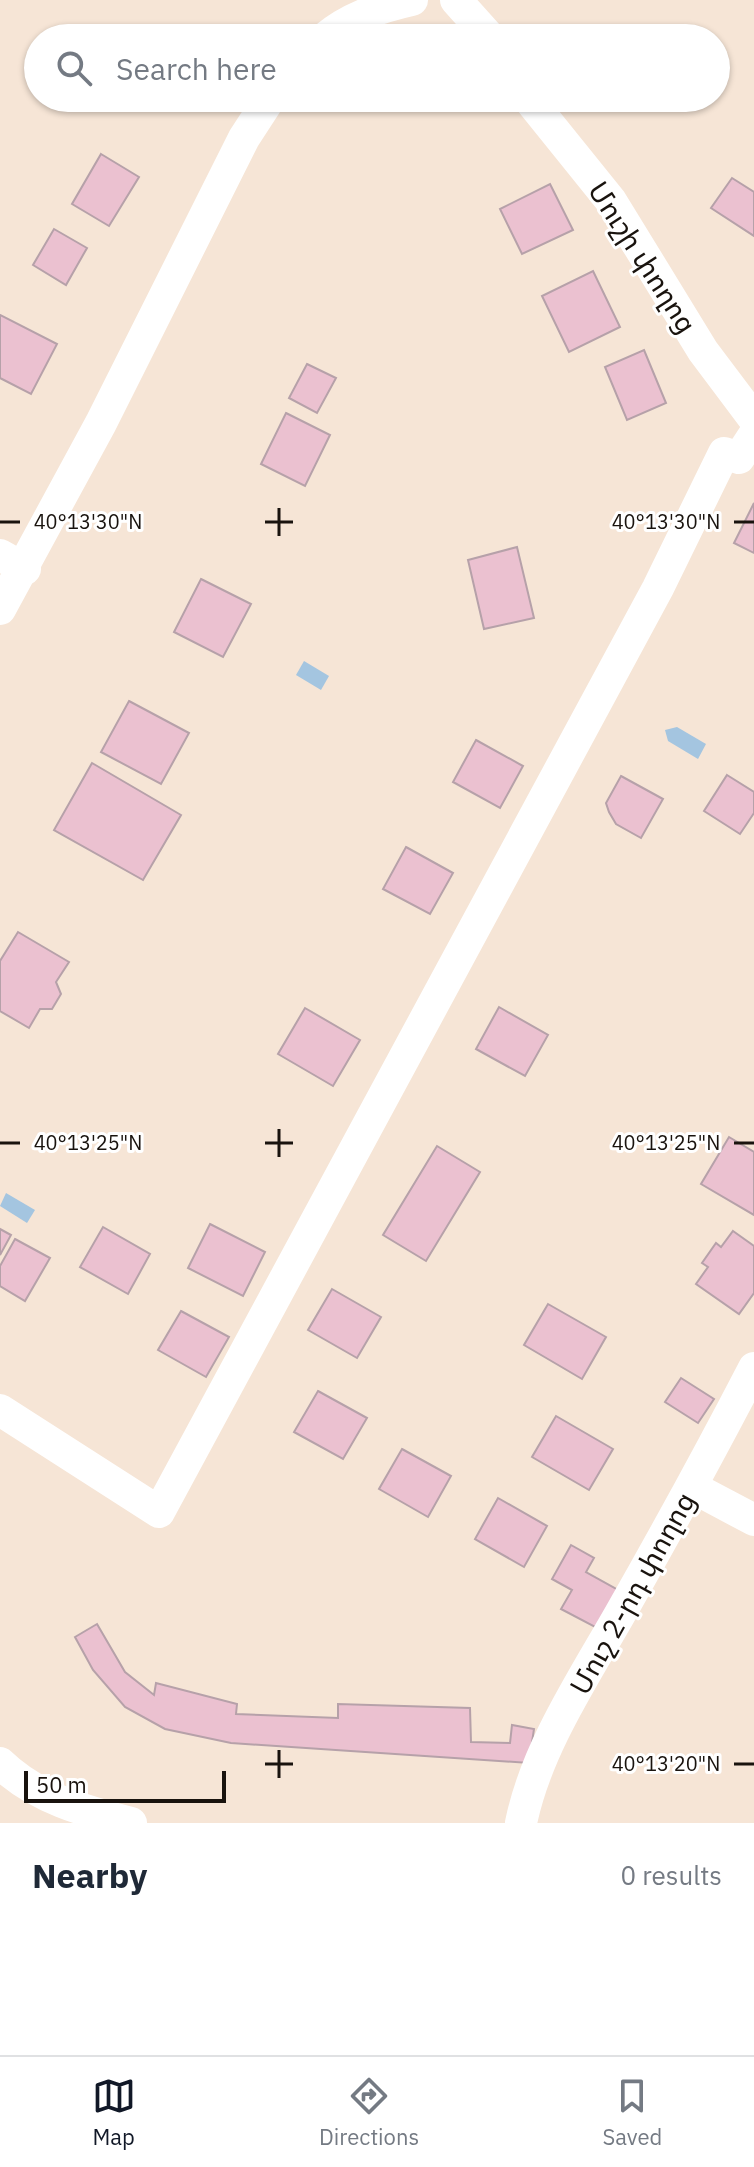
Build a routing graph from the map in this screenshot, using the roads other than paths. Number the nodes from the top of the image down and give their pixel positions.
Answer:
1 (412, 0) edge
2 (456, 0) edge
3 (343, 24) edge
4 (477, 24) edge
5 (261, 112) edge
6 (539, 112) edge
7 (754, 419) edge
8 (754, 435) edge
9 (12, 562) edge
10 (0, 609) edge
11 (754, 1368) edge
12 (0, 1410) edge
13 (692, 1487) junction
14 (754, 1520) edge
15 (0, 1763) edge
16 (131, 1823) edge
17 (521, 1823) edge

1 - 3 street
2 - 4 street
5 - 9 street
6 - 7 street, Մուշի փողոց
8 - 12 street
9 - 10 street
11 - 13 street, Մուշ 2-րդ փողոց
13 - 14 street
13 - 17 street, Մուշ 2-րդ փողոց
15 - 16 street

